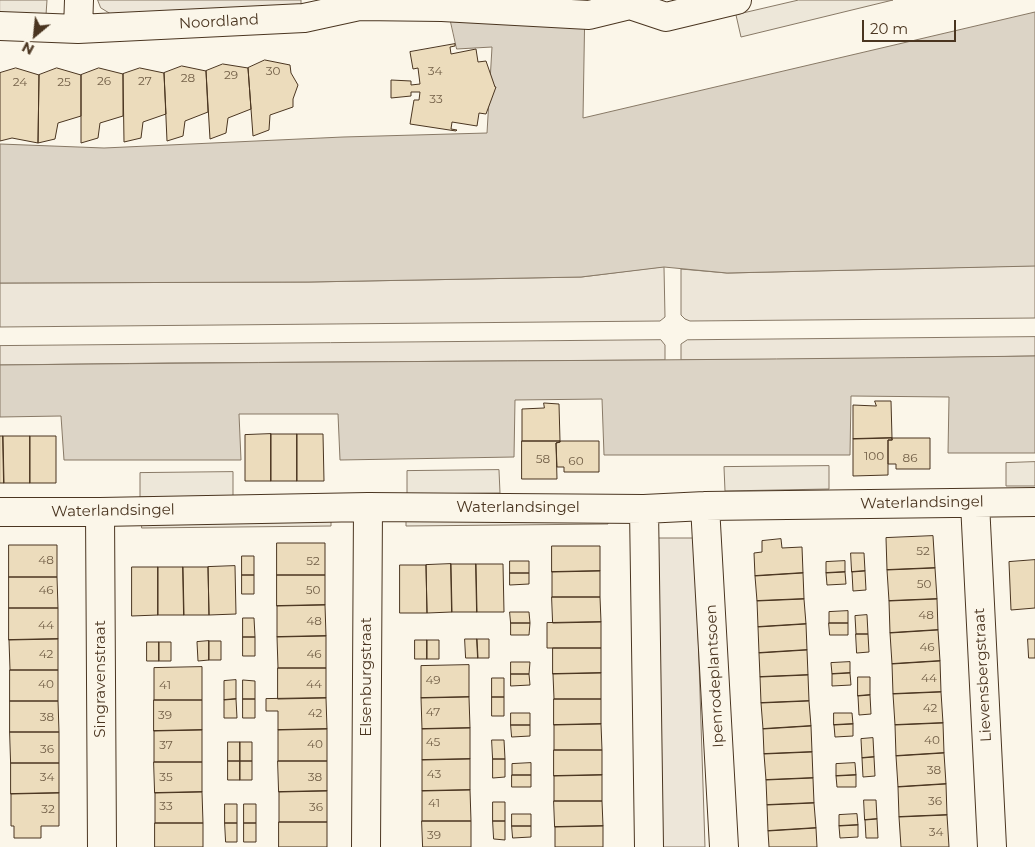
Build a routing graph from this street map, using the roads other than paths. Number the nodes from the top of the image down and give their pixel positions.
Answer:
1 (79, 0) edge
2 (736, 0) edge
3 (630, 2) edge
4 (348, 3) edge
5 (0, 26) edge
6 (78, 29) junction
7 (1035, 502) edge
8 (975, 503) junction
9 (706, 506) junction
10 (368, 507) junction
11 (644, 509) junction
12 (0, 512) edge
13 (100, 512) junction
14 (102, 847) edge
15 (366, 847) edge
16 (649, 847) edge
17 (724, 847) edge
18 (992, 847) edge

1 - 6 street
2 - 3 street
3 - 4 street, Noordland
4 - 6 street, Noordland
5 - 6 street, Noordland
7 - 8 street, Waterlandsingel
8 - 9 street, Waterlandsingel
8 - 18 street, Lievensbergstraat
9 - 11 street, Waterlandsingel
9 - 17 street, Ipenrodeplantsoen
10 - 11 street, Waterlandsingel
10 - 13 street, Waterlandsingel
10 - 15 street, Elsenburgstraat
11 - 16 street
12 - 13 street, Waterlandsingel
13 - 14 street, Singravenstraat

